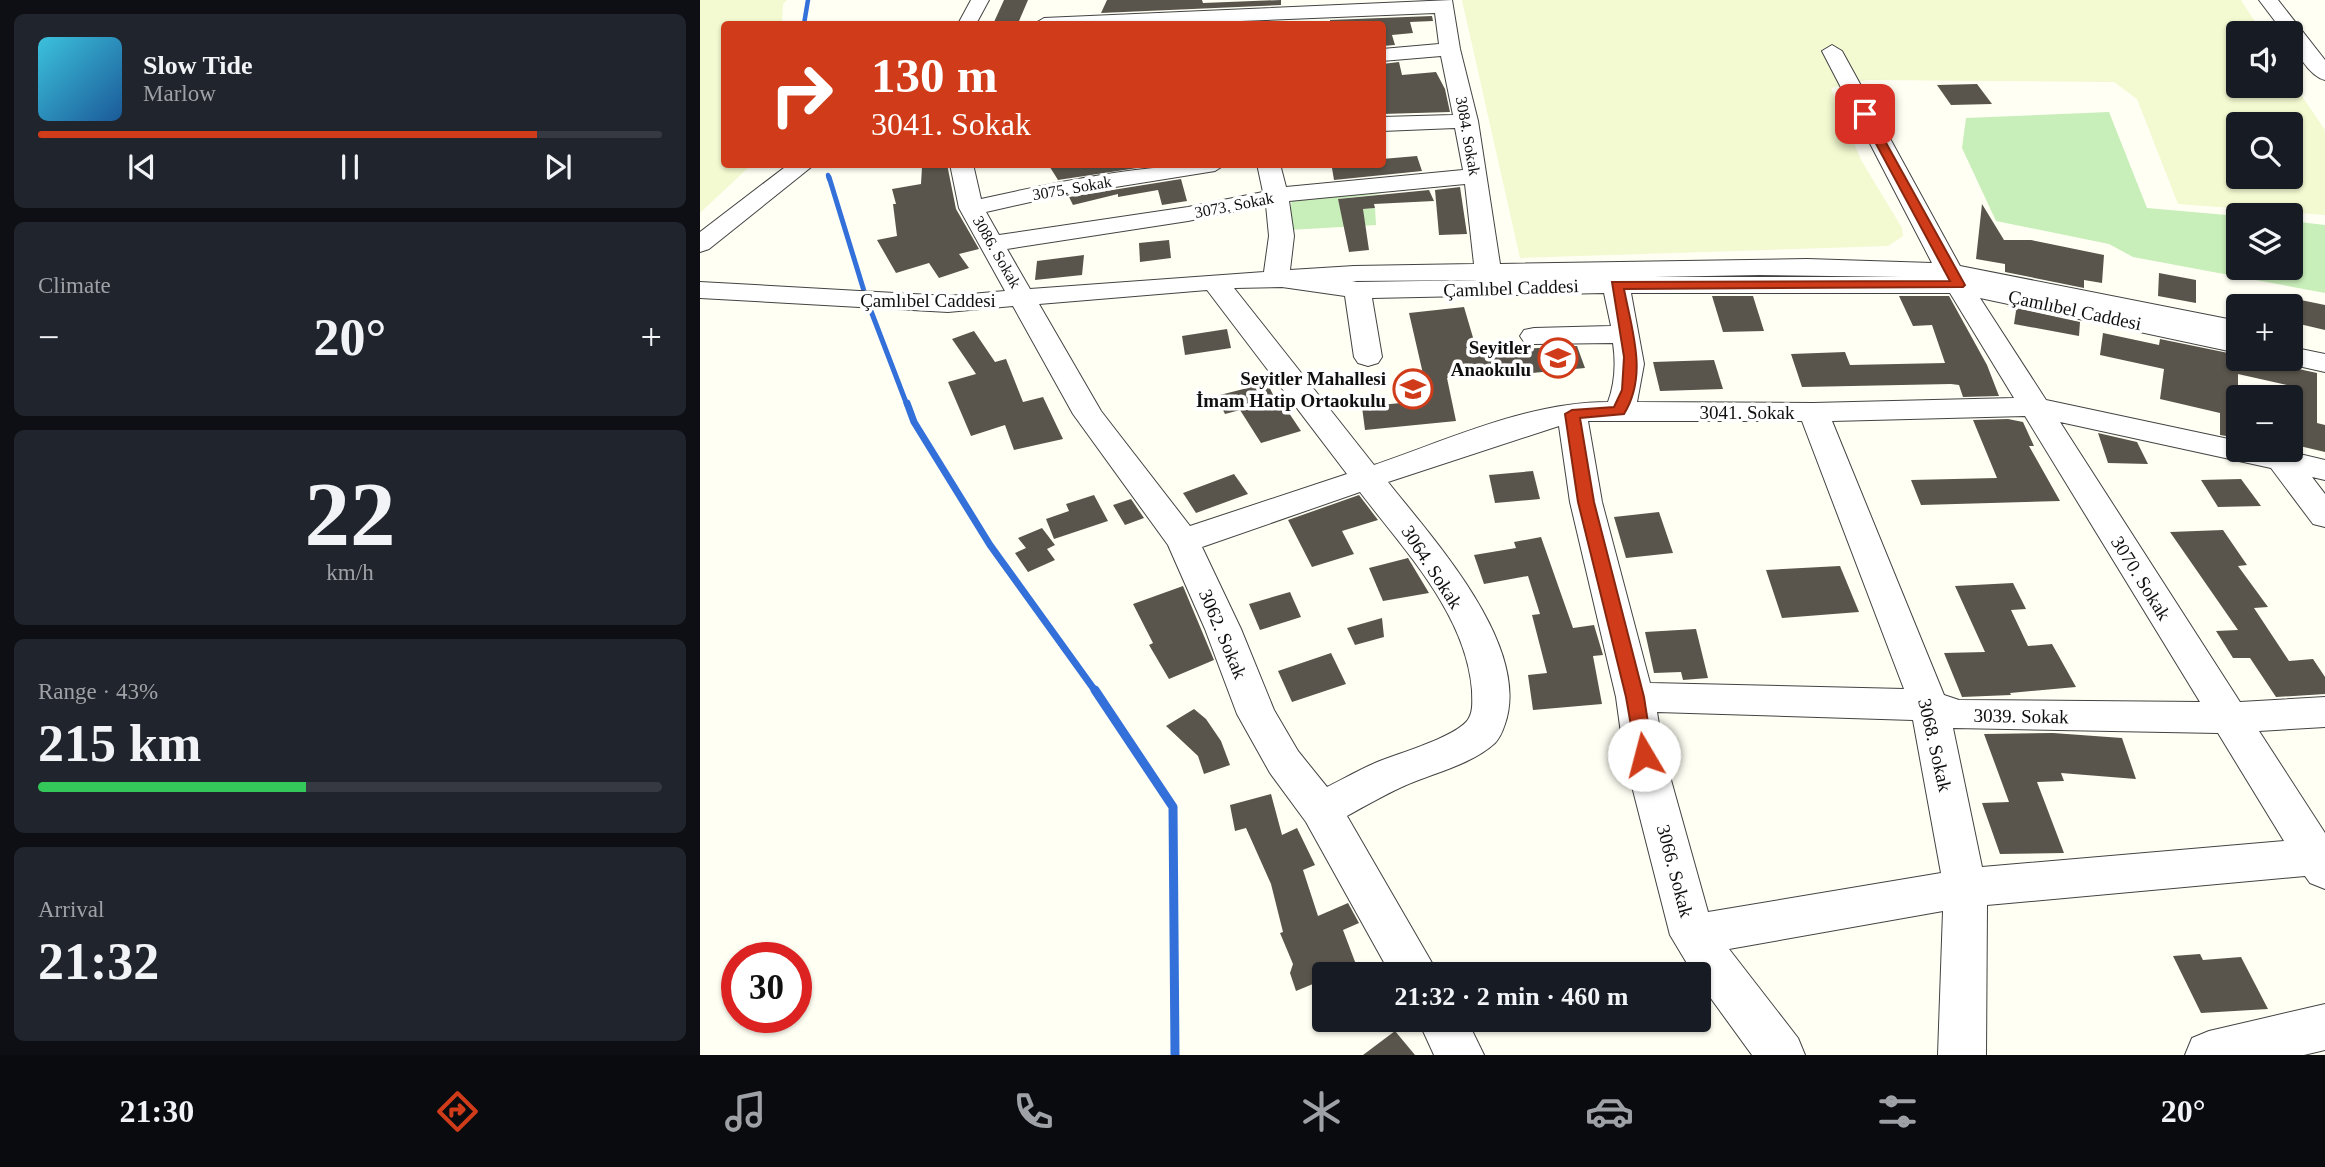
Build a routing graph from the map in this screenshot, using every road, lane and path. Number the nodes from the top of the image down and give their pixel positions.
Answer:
1 (980, 0) edge
2 (1108, 0) edge
3 (2269, 0) edge
4 (1444, 3) edge
5 (1221, 8) edge
6 (969, 21) edge
7 (1105, 21) joint
8 (1450, 49) junction
9 (1832, 51) dead end
10 (1386, 55) edge
11 (2325, 74) edge
12 (1466, 121) junction
13 (1386, 124) edge
14 (798, 168) edge
15 (962, 168) edge
16 (1190, 168) edge
17 (1269, 168) edge
18 (1476, 176) junction
19 (1278, 196) junction
20 (971, 208) junction
21 (993, 243) junction
22 (700, 244) edge
23 (1488, 272) junction
24 (1954, 278) junction
25 (1279, 279) junction
26 (1214, 281) junction
27 (1616, 285) junction
28 (700, 290) edge
29 (1357, 290) junction
30 (1024, 298) junction
31 (2226, 327) edge
32 (1626, 334) junction
33 (1534, 336) dead end
34 (2226, 342) edge
35 (2303, 342) edge
36 (2325, 347) edge
37 (1368, 357) dead end
38 (2303, 358) edge
39 (2325, 363) edge
40 (2035, 407) junction
41 (1619, 411) junction
42 (1813, 412) junction
43 (1572, 414) junction
44 (2226, 448) edge
45 (2282, 462) edge
46 (2292, 462) edge
47 (2325, 470) edge
48 (1365, 477) junction
49 (2325, 516) edge
50 (1183, 541) junction
51 (1635, 697) junction
52 (1929, 705) junction
53 (2325, 712) edge
54 (2228, 719) junction
55 (1321, 810) junction
56 (2322, 863) edge
57 (1965, 888) junction
58 (1692, 936) junction
59 (1409, 962) edge
60 (2325, 1027) edge
61 (1448, 1032) edge
62 (1460, 1055) edge
63 (1781, 1055) edge
64 (1962, 1055) edge
65 (2209, 1055) edge

1 - 6 street
2 - 7 street
3 - 11 street
4 - 5 street
4 - 8 street, 3084. Sokak
5 - 7 street
8 - 10 street
8 - 12 street, 3084. Sokak
9 - 24 street, 3070. Sokak
12 - 13 street
12 - 18 street, 3084. Sokak
14 - 22 street
15 - 20 street, 3086. Sokak
16 - 20 street, 3075. Sokak
17 - 19 street
18 - 19 street, 3073. Sokak
18 - 23 street, 3084. Sokak
19 - 21 street, 3073. Sokak
19 - 25 street
20 - 21 street, 3086. Sokak
21 - 30 street, 3086. Sokak
23 - 24 street, Çamlıbel Caddesi
23 - 25 street, Çamlıbel Caddesi
24 - 27 street, Çamlıbel Caddesi
24 - 31 street, Çamlıbel Caddesi
24 - 34 street, Çamlıbel Caddesi
24 - 40 street, 3070. Sokak
25 - 26 street, Çamlıbel Caddesi
25 - 29 street, Çamlıbel Caddesi
26 - 30 street, Çamlıbel Caddesi
26 - 48 street, 3064. Sokak
27 - 29 street, Çamlıbel Caddesi
27 - 32 street
28 - 30 street, Çamlıbel Caddesi
29 - 37 street
30 - 50 street, 3062. Sokak
32 - 33 street
32 - 41 street
35 - 36 street
38 - 39 street
40 - 42 street, 3041. Sokak
40 - 44 street, 3041. Sokak
40 - 54 street, 3070. Sokak
41 - 42 street, 3041. Sokak
41 - 43 street, 3041. Sokak
42 - 52 street, 3068. Sokak
43 - 48 street, 3041. Sokak
43 - 51 street, 3066. Sokak
45 - 49 street
46 - 47 street, 3041. Sokak
48 - 50 street, 3041. Sokak
48 - 55 street, 3064. Sokak
50 - 55 street, 3062. Sokak
51 - 52 street, 3039. Sokak
51 - 58 street, 3066. Sokak
52 - 54 street, 3039. Sokak
52 - 57 street, 3068. Sokak
53 - 54 street, 3039. Sokak
54 - 56 street, 3070. Sokak
55 - 59 street, 3062. Sokak
56 - 57 street
57 - 58 street
57 - 64 street, 3068. Sokak
58 - 63 street, 3066. Sokak
60 - 65 street
61 - 62 street

